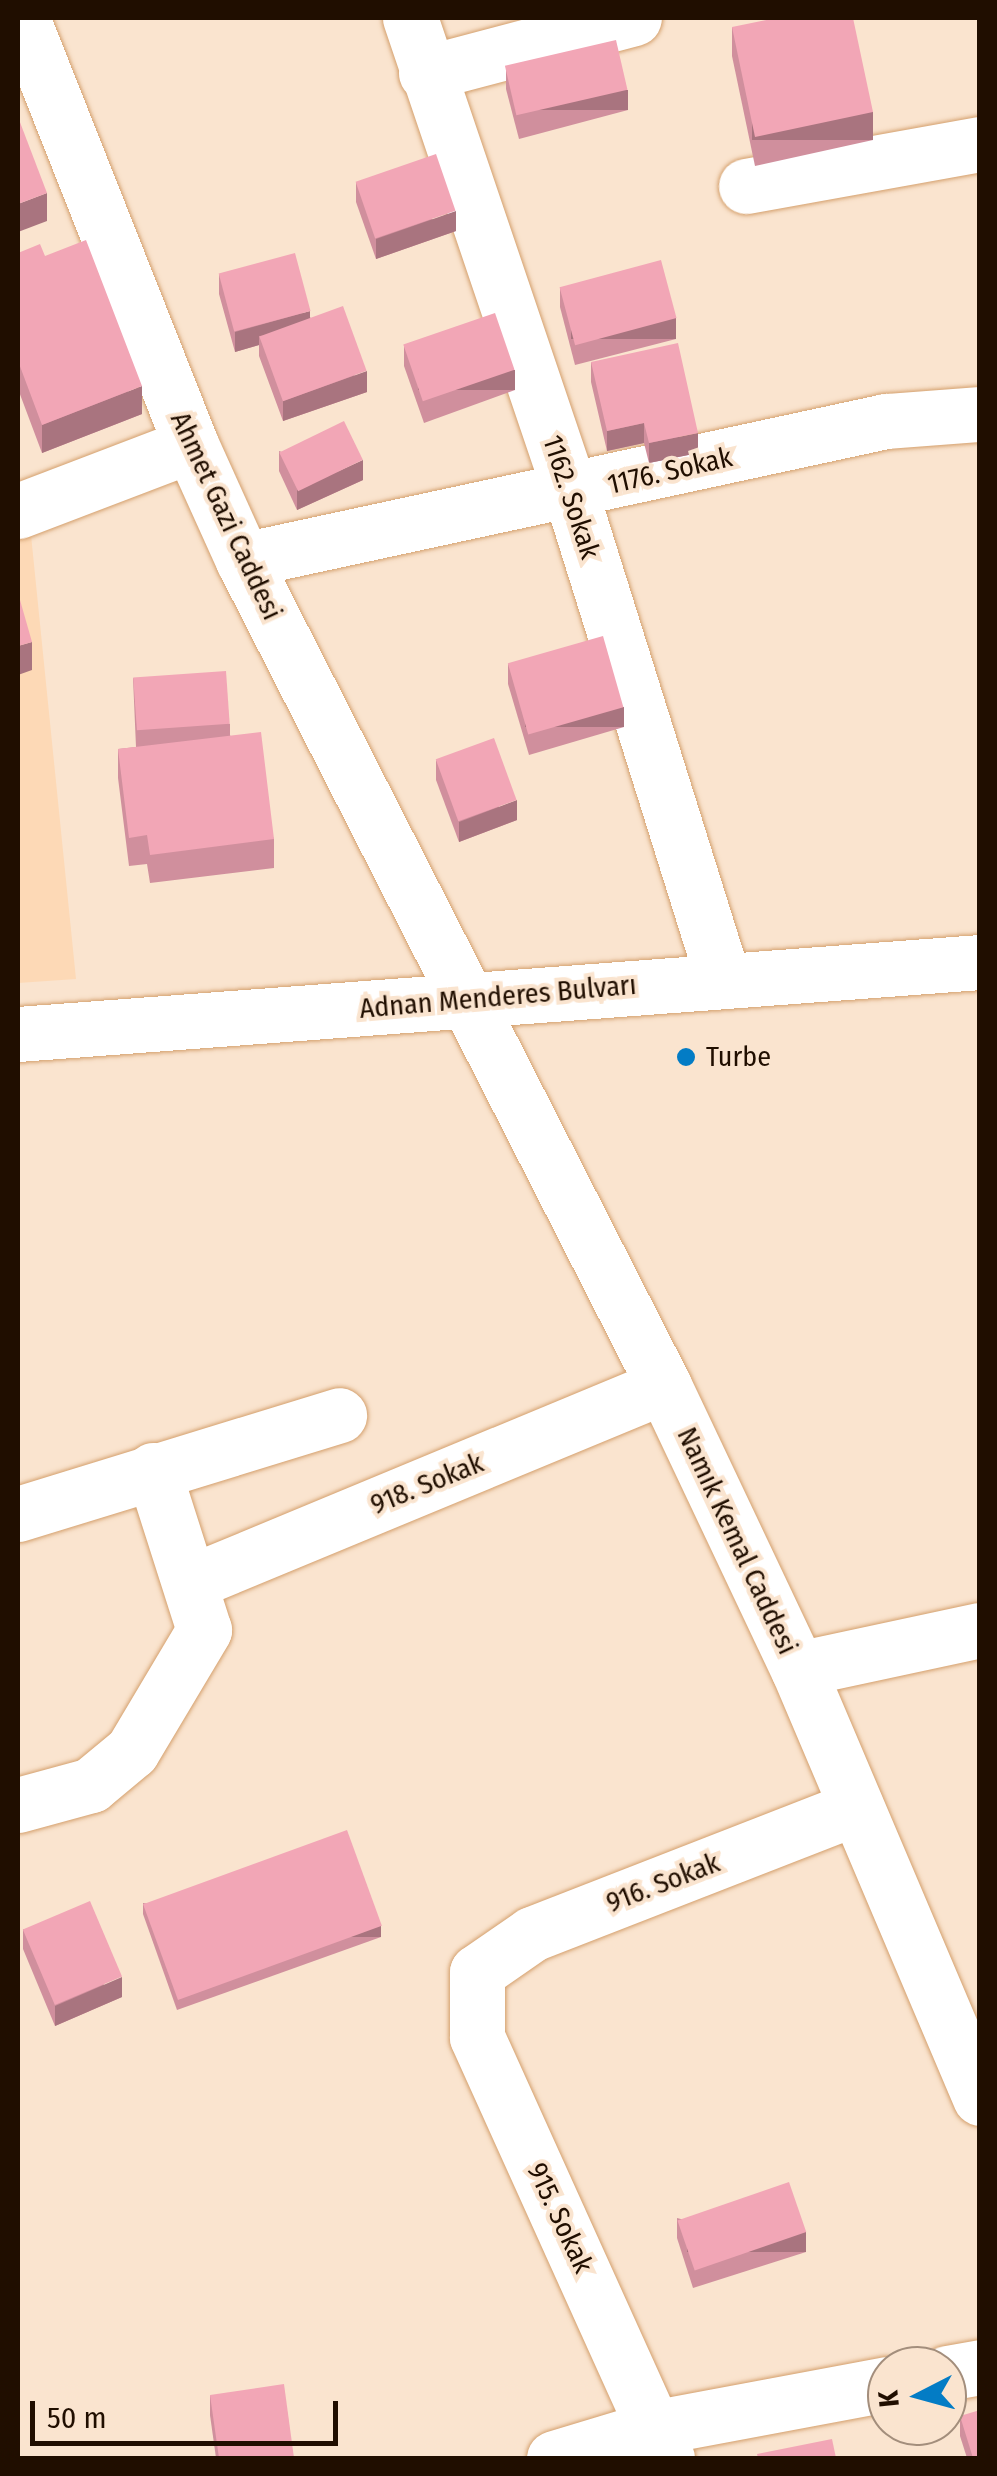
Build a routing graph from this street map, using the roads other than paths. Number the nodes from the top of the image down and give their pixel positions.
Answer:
1 (22, 18) edge
2 (410, 18) edge
3 (634, 18) edge
4 (426, 73) junction
5 (980, 144) edge
6 (746, 186) dead end
7 (980, 414) edge
8 (191, 445) junction
9 (572, 494) junction
10 (18, 511) edge
11 (243, 560) junction
12 (980, 962) edge
13 (723, 979) junction
14 (463, 1000) junction
15 (18, 1034) edge
16 (664, 1386) junction
17 (338, 1415) dead end
18 (152, 1470) junction
19 (18, 1514) edge
20 (191, 1582) junction
21 (980, 1630) edge
22 (798, 1669) junction
23 (18, 1804) edge
24 (856, 1808) junction
25 (477, 1972) joint
26 (980, 2098) edge
27 (867, 2389) edge
28 (662, 2443) edge
29 (554, 2458) edge

1 - 8 street, Ahmet Gazi Caddesi
2 - 4 street, 1162. Sokak
3 - 4 street
4 - 9 street, 1162. Sokak
5 - 6 street
7 - 9 street, 1176. Sokak
8 - 10 street
8 - 11 street, Ahmet Gazi Caddesi
9 - 11 street, 1176. Sokak
9 - 13 street, 1162. Sokak
11 - 14 street, Ahmet Gazi Caddesi
12 - 13 street, Adnan Menderes Bulvarı
13 - 14 street, Adnan Menderes Bulvarı
14 - 15 street, Adnan Menderes Bulvarı
14 - 16 street, Namık Kemal Caddesi
16 - 20 street, 918. Sokak
16 - 22 street, Namık Kemal Caddesi
17 - 18 street
18 - 19 street
18 - 20 street
20 - 23 street
21 - 22 street
22 - 24 street, Namık Kemal Caddesi
24 - 25 street, 916. Sokak
24 - 26 street, Namık Kemal Caddesi
25 - 28 street, 915. Sokak
27 - 28 street
28 - 29 street

